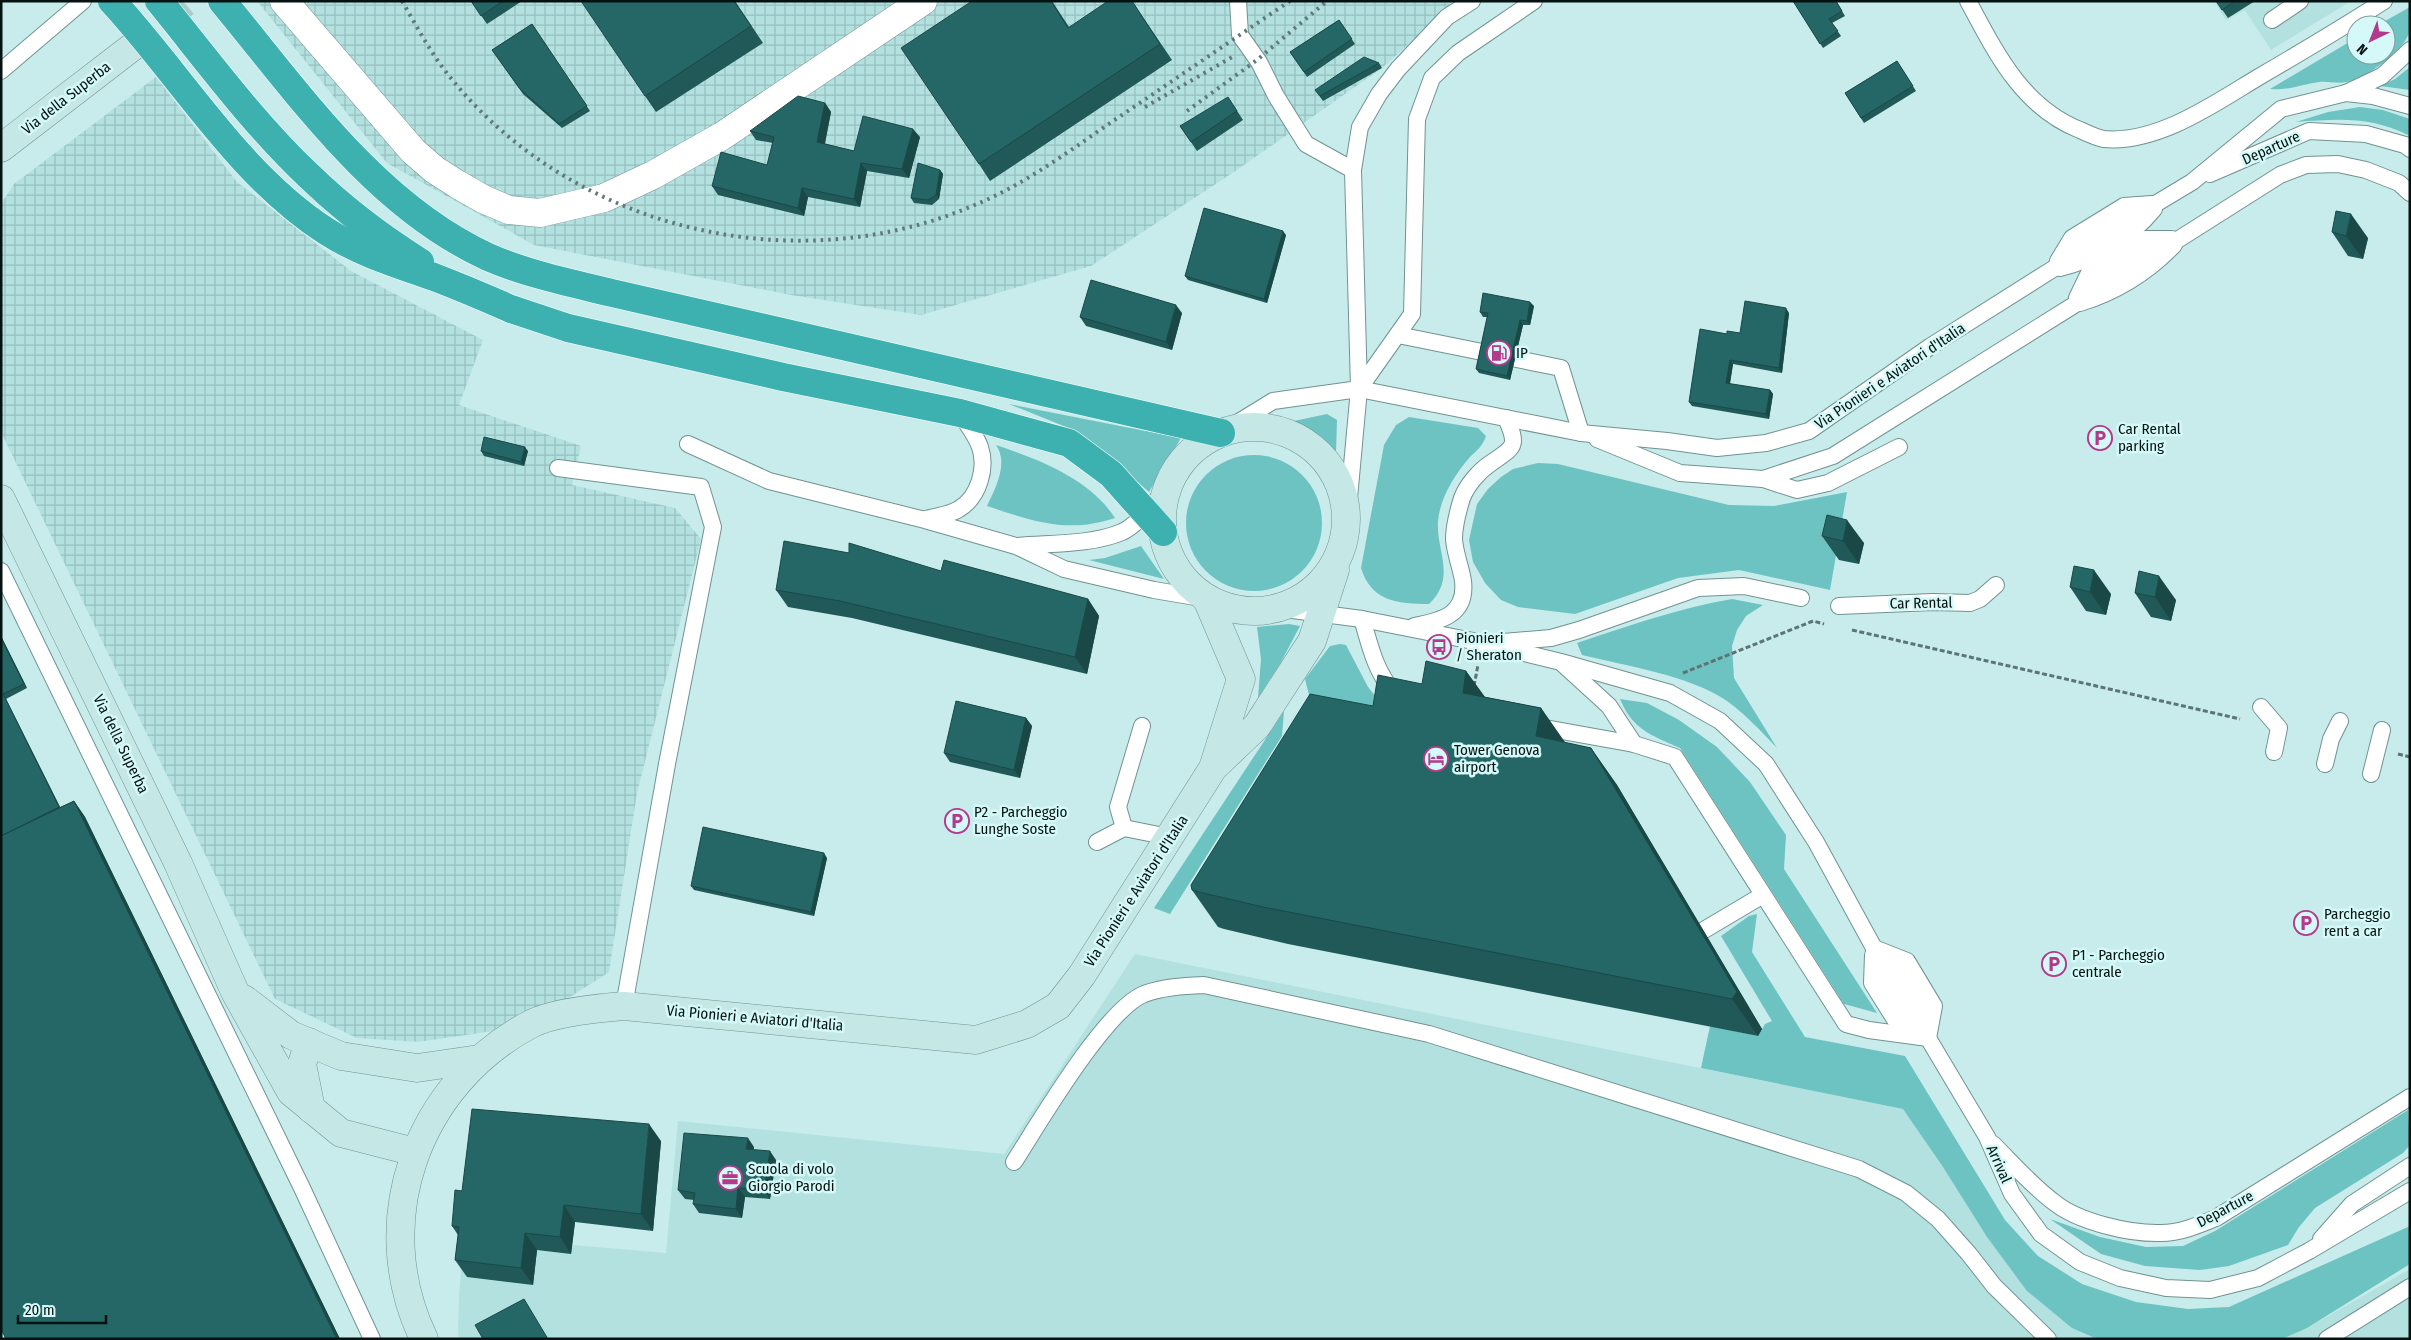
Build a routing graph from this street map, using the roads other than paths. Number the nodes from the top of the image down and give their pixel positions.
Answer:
1 (83, 1) edge
2 (112, 1) edge
3 (159, 1) edge
4 (222, 1) edge
5 (284, 1) edge
6 (922, 1) edge
7 (1238, 1) edge
8 (1454, 1) edge
9 (1472, 1) edge
10 (1534, 1) edge
11 (1968, 1) edge
12 (2300, 1) edge
13 (2384, 1) edge
14 (1447, 17) junction
15 (2272, 20) dead end
16 (131, 48) tunnel mouth
17 (2410, 50) edge
18 (1, 71) edge
19 (2346, 93) junction
20 (2410, 106) edge
21 (1, 148) edge
22 (2410, 149) edge
23 (1353, 170) junction
24 (2192, 182) junction
25 (2410, 193) edge
26 (2158, 204) junction
27 (2053, 269) junction
28 (511, 309) junction
29 (1398, 335) junction
30 (1359, 389) junction
31 (960, 413) junction
32 (1506, 418) junction
33 (1221, 433) junction
34 (1581, 433) junction
35 (688, 444) dead end
36 (1900, 448) dead end
37 (558, 468) dead end
38 (1763, 479) junction
39 (1167, 489) junction
40 (1, 499) edge
41 (1145, 512) junction
42 (925, 520) junction
43 (1347, 520) junction
44 (1163, 532) junction
45 (1016, 546) junction
46 (1342, 548) junction
47 (1, 572) edge
48 (1996, 585) dead end
49 (1801, 598) dead end
50 (1207, 599) junction
51 (1839, 606) dead end
52 (1277, 608) junction
53 (1321, 613) junction
54 (1362, 619) junction
55 (1407, 628) junction
56 (1483, 642) junction
57 (1561, 662) junction
58 (1407, 699) edge
59 (2261, 706) dead end
60 (2340, 721) dead end
61 (1520, 723) edge
62 (1142, 726) dead end
63 (2382, 730) dead end
64 (1634, 744) junction
65 (2274, 752) dead end
66 (2326, 764) dead end
67 (1213, 768) junction
68 (2371, 774) dead end
69 (1124, 828) junction
70 (1169, 838) junction
71 (1098, 842) dead end
72 (1763, 895) junction
73 (1704, 930) dead end
74 (1874, 948) junction
75 (235, 992) junction
76 (624, 1006) junction
77 (1928, 1038) junction
78 (309, 1042) junction
79 (479, 1059) junction
80 (2410, 1097) edge
81 (311, 1109) junction
82 (1987, 1137) junction
83 (415, 1152) junction
84 (1014, 1162) dead end
85 (2410, 1166) edge
86 (2410, 1191) edge
87 (2309, 1251) junction
88 (2410, 1286) edge
89 (372, 1339) edge
90 (424, 1339) edge
91 (2048, 1339) edge
92 (2327, 1339) edge

1 - 18 lane
2 - 28 highway, bridge
3 - 28 highway, bridge
4 - 33 highway
5 - 6 street
7 - 23 lane
8 - 14 lane
9 - 14 lane
10 - 29 lane
11 - 13 lane
12 - 15 lane
14 - 23 lane
16 - 21 street, Via della Superba
17 - 19 lane
19 - 20 lane
19 - 24 lane
22 - 24 lane, Departure
23 - 30 lane
24 - 26 lane
25 - 38 lane
26 - 27 lane
26 - 27 lane
27 - 34 lane, Via Pionieri e Aviatori d'Italia
28 - 31 highway
29 - 30 lane
29 - 34 lane
30 - 32 lane, Via Pionieri e Aviatori d'Italia
30 - 33 lane, Via Pionieri e Aviatori d'Italia
30 - 43 lane
31 - 41 highway
31 - 42 lane
32 - 34 lane, Via Pionieri e Aviatori d'Italia
32 - 55 lane
33 - 39 street
33 - 43 street
34 - 38 lane
35 - 42 lane
36 - 38 lane
37 - 76 lane
39 - 41 lane
39 - 44 street
40 - 75 street, Via della Superba
41 - 44 highway
41 - 45 lane
42 - 45 lane
43 - 46 street
44 - 50 street
45 - 50 lane
46 - 52 street
46 - 53 street, Via Pionieri e Aviatori d'Italia
47 - 89 lane
48 - 51 lane, Car Rental
49 - 56 lane
50 - 52 street
50 - 67 street, Via Pionieri e Aviatori d'Italia
52 - 53 lane
53 - 54 lane
53 - 67 street, Via Pionieri e Aviatori d'Italia
54 - 55 lane
54 - 58 lane
55 - 56 lane
56 - 57 lane
57 - 64 lane
57 - 74 lane
59 - 65 lane
60 - 66 lane
61 - 64 lane
62 - 69 lane
63 - 68 lane
64 - 72 lane
67 - 70 street, Via Pionieri e Aviatori d'Italia
69 - 70 lane
69 - 71 lane
70 - 76 street, Via Pionieri e Aviatori d'Italia
72 - 73 lane
72 - 77 lane
74 - 77 lane
74 - 77 lane
75 - 78 street, Via della Superba
75 - 81 street, Via della Superba
76 - 79 street, Via Pionieri e Aviatori d'Italia
77 - 82 lane, Arrival
78 - 79 street, Via della Superba
78 - 81 street
79 - 83 street, Via Pionieri e Aviatori d'Italia
80 - 82 lane, Departure
81 - 83 street, Via della Superba
82 - 87 lane, Arrival
83 - 90 street, Via Pionieri e Aviatori d'Italia
84 - 91 lane
85 - 87 lane
86 - 87 lane, Arrival
88 - 92 lane

